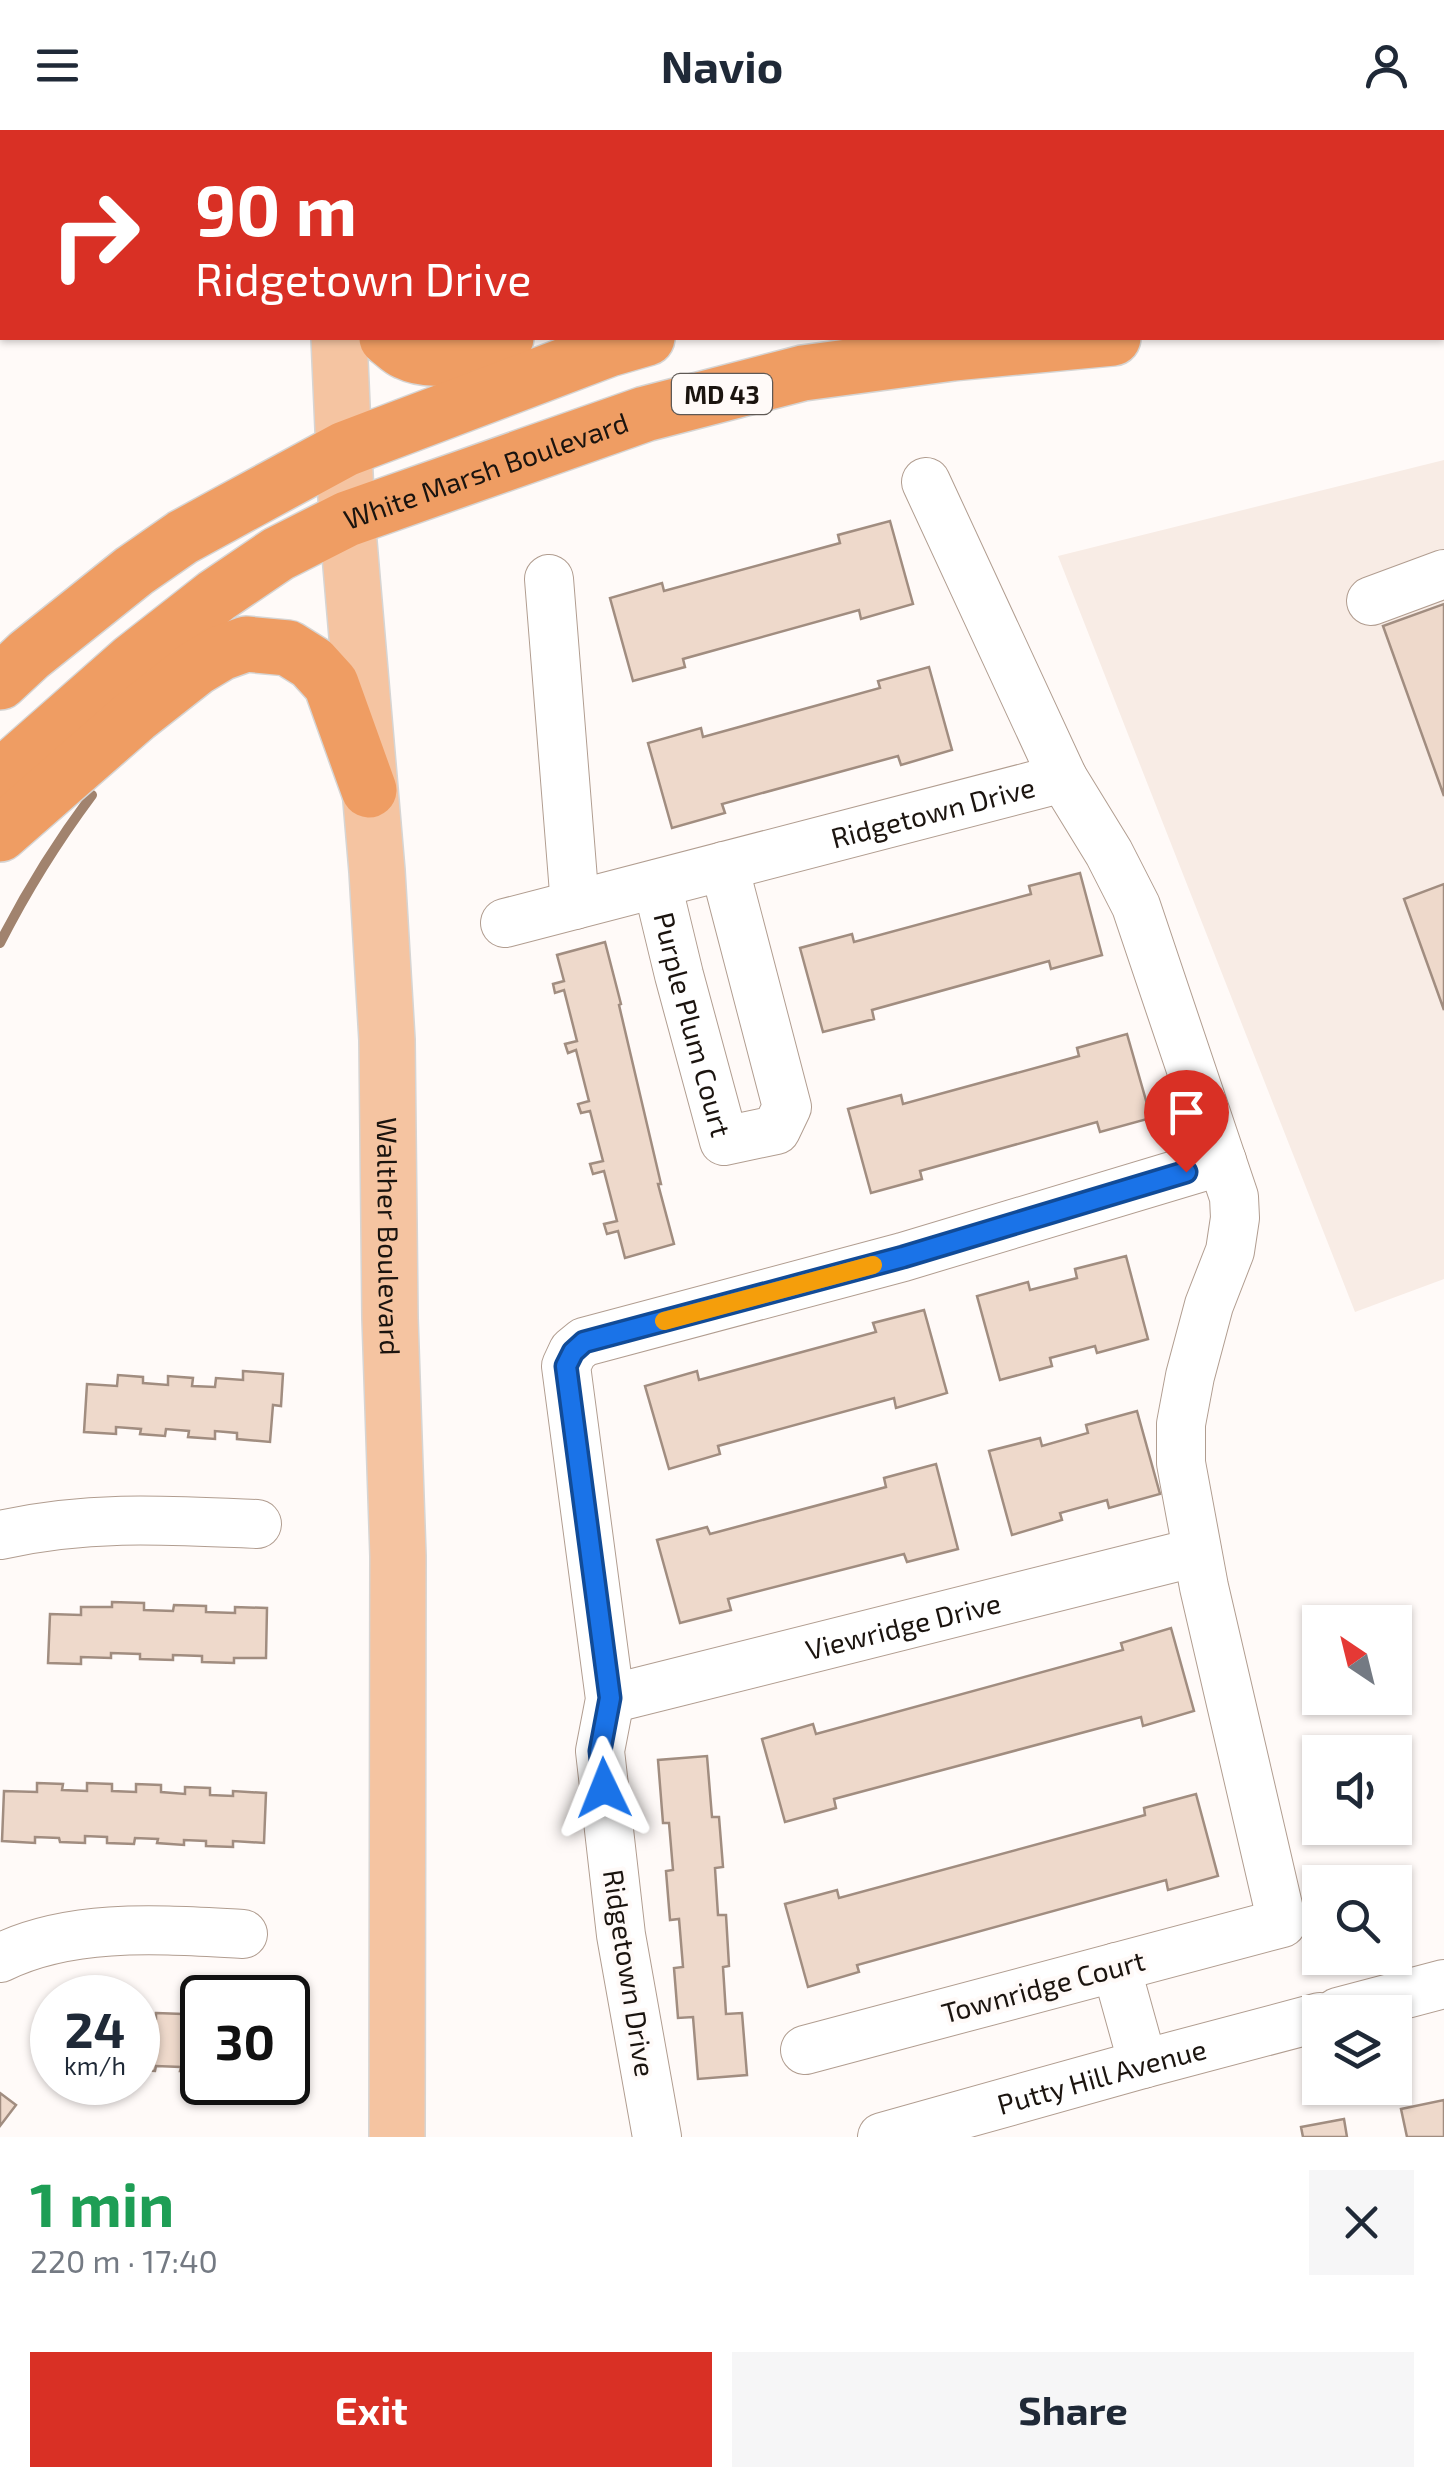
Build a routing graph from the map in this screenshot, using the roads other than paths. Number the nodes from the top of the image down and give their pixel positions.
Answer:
1 (339, 340) edge
2 (390, 340) edge
3 (500, 340) edge
4 (641, 340) edge
5 (1092, 340) edge
6 (345, 450) junction
7 (926, 482) dead end
8 (348, 519) junction
9 (1444, 574) edge
10 (549, 579) dead end
11 (1370, 601) dead end
12 (0, 682) edge
13 (0, 778) edge
14 (1063, 778) junction
15 (369, 790) junction
16 (0, 834) edge
17 (724, 866) junction
18 (657, 884) junction
19 (575, 905) junction
20 (505, 923) dead end
21 (1222, 1161) junction
22 (257, 1524) dead end
23 (0, 1534) edge
24 (1197, 1552) junction
25 (610, 1698) junction
26 (1282, 1923) joint
27 (243, 1934) dead end
28 (0, 1958) edge
29 (1116, 1967) junction
30 (1444, 1984) edge
31 (1402, 1995) edge
32 (1302, 2022) edge
33 (805, 2050) dead end
34 (1143, 2064) junction
35 (975, 2125) edge
36 (397, 2137) edge
37 (657, 2137) edge
38 (882, 2137) edge

1 - 6 main road, Walther Boulevard
2 - 3 highway
4 - 6 highway
5 - 8 highway, White Marsh Boulevard / MD 43
6 - 8 main road, Walther Boulevard
6 - 12 highway
7 - 14 street
8 - 13 highway, White Marsh Boulevard / MD 43
8 - 15 main road, Walther Boulevard
9 - 11 street
10 - 19 street
14 - 17 street, Ridgetown Drive
14 - 21 street, Ridgetown Drive
15 - 16 highway
15 - 36 main road, Walther Boulevard
17 - 18 street, Ridgetown Drive
17 - 18 street, Purple Plum Court
18 - 19 street, Ridgetown Drive
19 - 20 street, Ridgetown Drive
21 - 24 street, Ridgetown Drive
21 - 25 street, Ridgetown Drive
22 - 23 street
24 - 25 street, Viewridge Drive
24 - 26 street, Ridgetown Drive
25 - 37 street, Ridgetown Drive
26 - 29 street, Townridge Court
27 - 28 street
29 - 33 street, Townridge Court
29 - 34 street
30 - 31 street
32 - 34 street, Putty Hill Avenue
34 - 35 street, Putty Hill Avenue
35 - 38 street, Putty Hill Avenue

